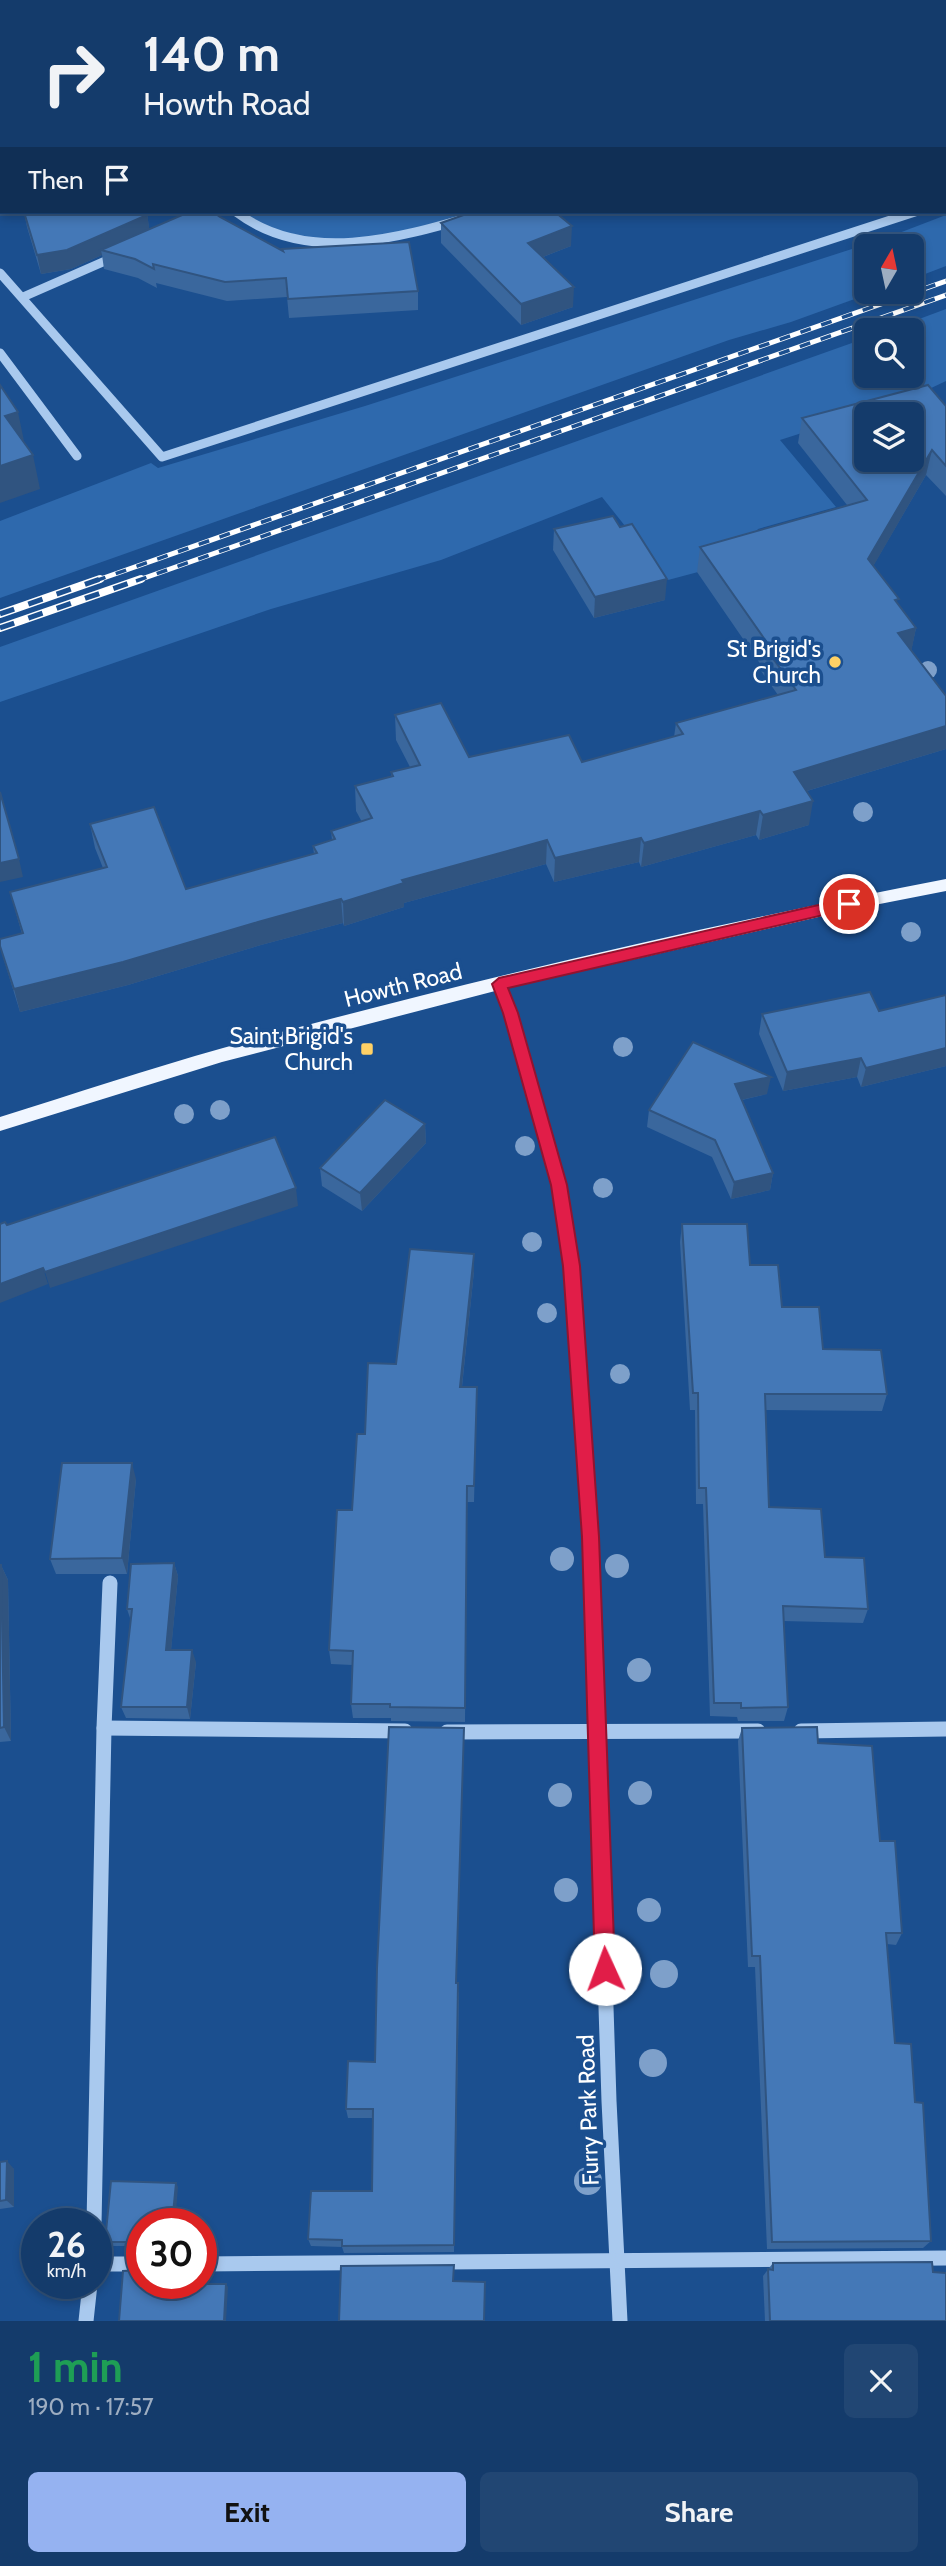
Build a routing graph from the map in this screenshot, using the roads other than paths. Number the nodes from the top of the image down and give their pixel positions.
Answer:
1 (239, 214) edge
2 (481, 214) edge
3 (909, 214) edge
4 (132, 249) edge
5 (0, 273) edge
6 (23, 297) junction
7 (0, 353) edge
8 (77, 456) dead end
9 (946, 885) edge
10 (499, 984) junction
11 (0, 1124) edge
12 (110, 1583) edge
13 (104, 1728) junction
14 (946, 1729) edge
15 (597, 1733) junction
16 (94, 2208) edge
17 (946, 2258) edge
18 (617, 2262) junction
19 (217, 2264) edge
20 (88, 2299) edge
21 (86, 2321) edge
22 (620, 2321) edge

1 - 2 street
3 - 6 street
4 - 6 street
5 - 6 street
7 - 8 street
9 - 10 main road, Howth Road
10 - 11 main road, Howth Road
10 - 15 street, Furry Park Road
12 - 13 street
13 - 15 street
13 - 16 street
14 - 15 street
15 - 18 street, Furry Park Road
17 - 18 street
18 - 19 street
18 - 22 street, Furry Park Road
20 - 21 street

